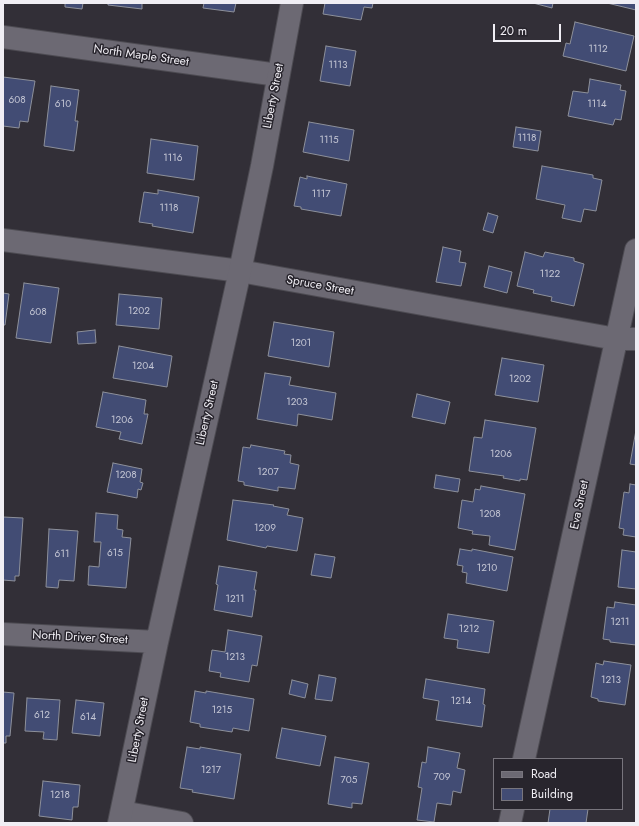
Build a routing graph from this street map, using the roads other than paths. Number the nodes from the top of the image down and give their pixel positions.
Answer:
1 (292, 3) edge
2 (3, 37) edge
3 (278, 75) junction
4 (3, 240) edge
5 (636, 250) edge
6 (240, 271) junction
7 (626, 339) edge
8 (3, 634) edge
9 (157, 642) junction
10 (524, 758) edge
11 (513, 810) edge
12 (121, 818) edge
13 (182, 823) edge
14 (510, 823) edge

1 - 3 street, Liberty Street
2 - 3 street, North Maple Street
3 - 6 street, Liberty Street
4 - 6 street, Spruce Street
5 - 7 street, Eva Street
6 - 7 street, Spruce Street
6 - 9 street, Liberty Street
7 - 10 street, Eva Street
8 - 9 street, North Driver Street
9 - 12 street, Liberty Street
11 - 14 street
12 - 13 street

